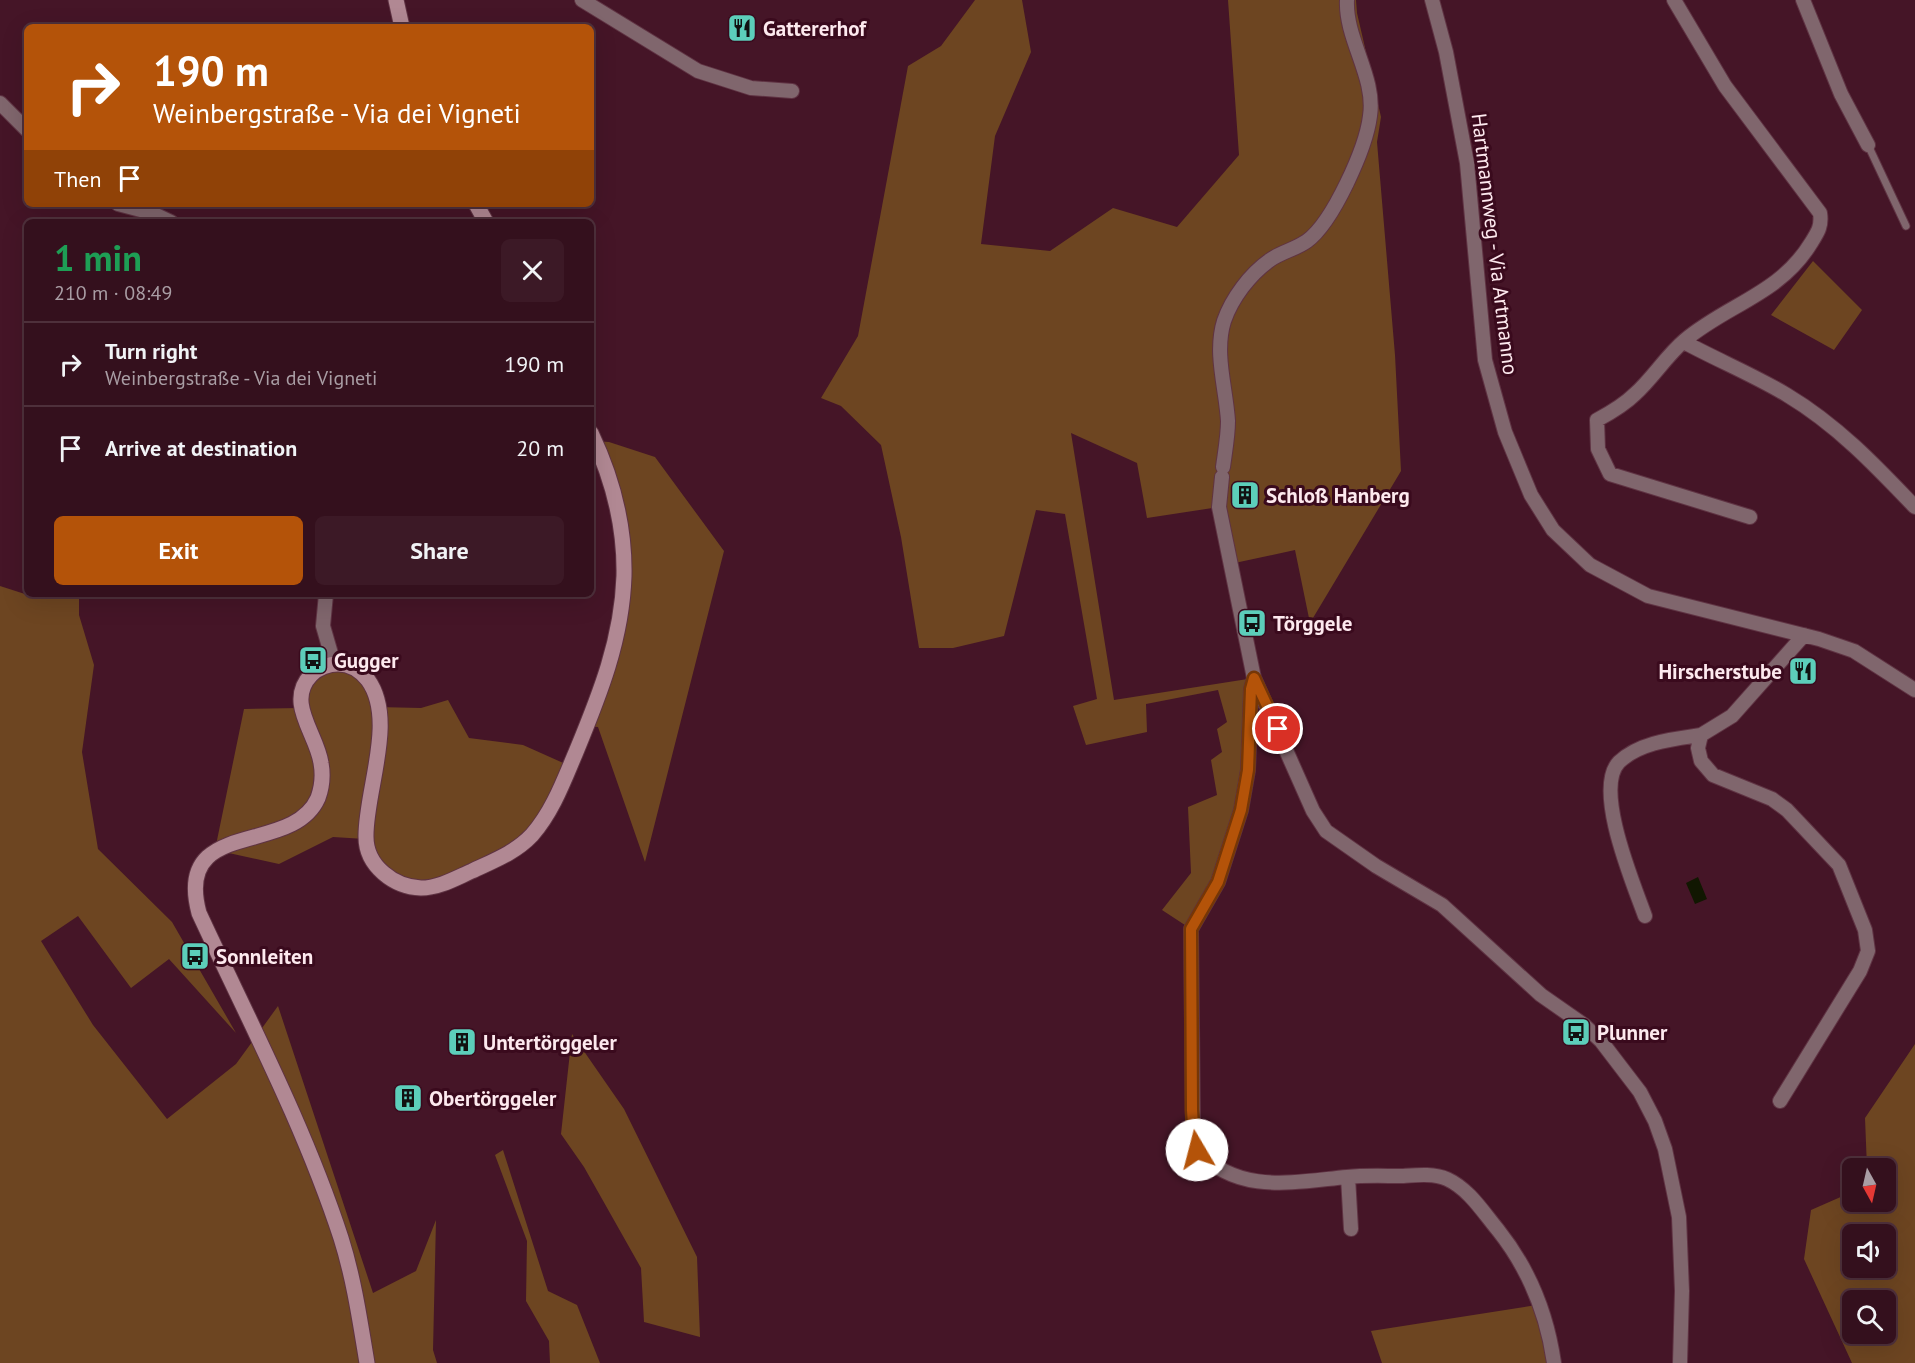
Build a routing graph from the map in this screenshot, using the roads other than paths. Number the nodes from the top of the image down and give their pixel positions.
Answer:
1 (396, 0) edge
2 (582, 0) edge
3 (1347, 0) edge
4 (1432, 0) edge
5 (1674, 0) edge
6 (1803, 0) edge
7 (401, 24) edge
8 (792, 91) dead end
9 (0, 104) edge
10 (24, 127) edge
11 (1868, 146) joint
12 (129, 207) edge
13 (165, 219) edge
14 (1906, 226) dead end
15 (1684, 342) junction
16 (594, 440) edge
17 (1915, 507) edge
18 (1750, 517) dead end
19 (326, 597) edge
20 (1804, 635) junction
21 (334, 663) junction
22 (1254, 678) junction
23 (1915, 690) edge
24 (1701, 735) junction
25 (1645, 916) dead end
26 (1780, 1101) dead end
27 (1348, 1177) junction
28 (1352, 1229) dead end
29 (367, 1363) edge
30 (1554, 1363) edge
31 (1680, 1363) edge

1 - 7 street
2 - 8 street
3 - 22 street
4 - 20 street, Hartmannweg - Via Artmanno
5 - 15 street
6 - 11 street
9 - 10 street
11 - 14 lane
12 - 13 street
15 - 17 street
15 - 18 street
16 - 21 street
19 - 21 street
20 - 23 street, Hartmannweg - Via Artmanno
20 - 24 street
21 - 29 street
22 - 27 street
22 - 31 street
24 - 25 street
24 - 26 street
27 - 28 street
27 - 30 street

